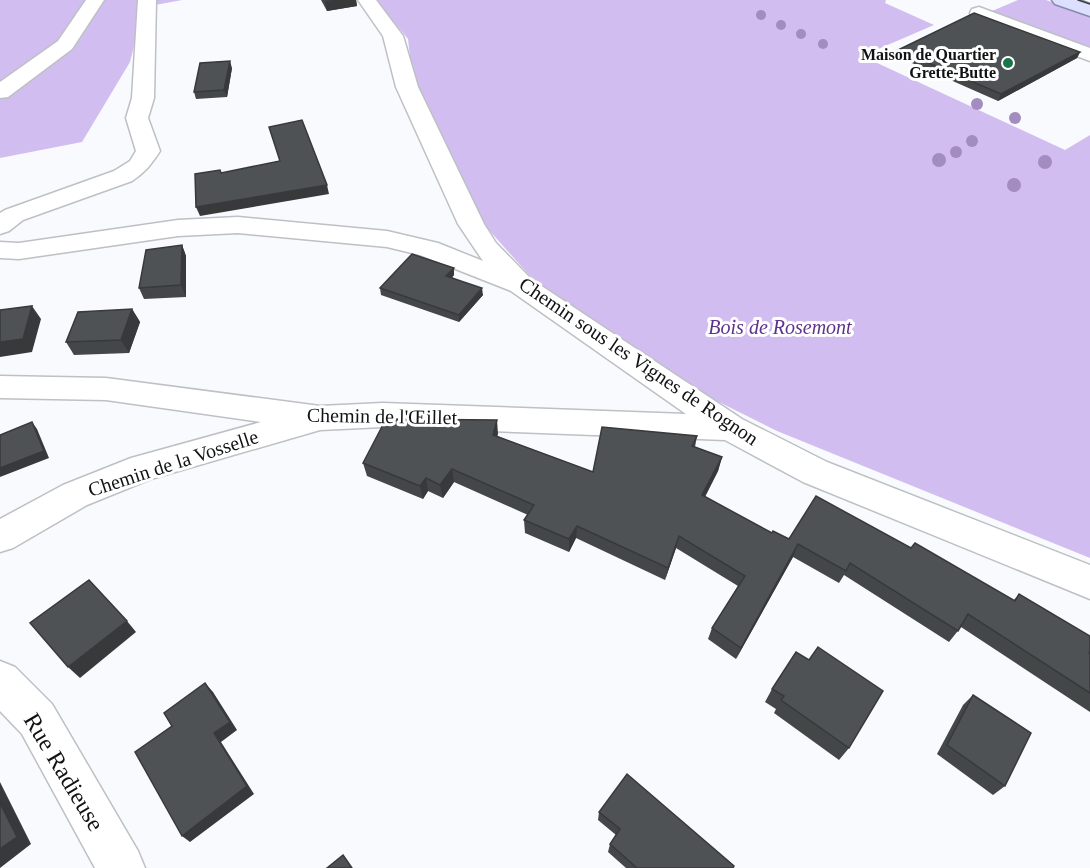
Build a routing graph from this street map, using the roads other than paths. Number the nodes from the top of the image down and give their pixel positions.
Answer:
1 (95, 0) edge
2 (147, 0) edge
3 (367, 0) edge
4 (1061, 0) edge
5 (1090, 10) edge
6 (979, 13) edge
7 (1090, 55) edge
8 (0, 92) edge
9 (0, 226) edge
10 (0, 250) edge
11 (521, 285) junction
12 (0, 387) edge
13 (320, 418) junction
14 (730, 428) junction
15 (0, 537) edge
16 (1090, 582) edge
17 (0, 681) edge
18 (121, 868) edge

1 - 8 street
2 - 9 street
3 - 11 street, Chemin sous les Vignes de Rognon
4 - 5 main road
6 - 7 street
10 - 11 street
11 - 14 street, Chemin sous les Vignes de Rognon
12 - 13 street, Chemin de l'Œillet
13 - 14 street, Chemin de l'Œillet
13 - 15 street, Chemin de la Vosselle
14 - 16 street, Chemin sous les Vignes de Rognon
17 - 18 street, Rue Radieuse

